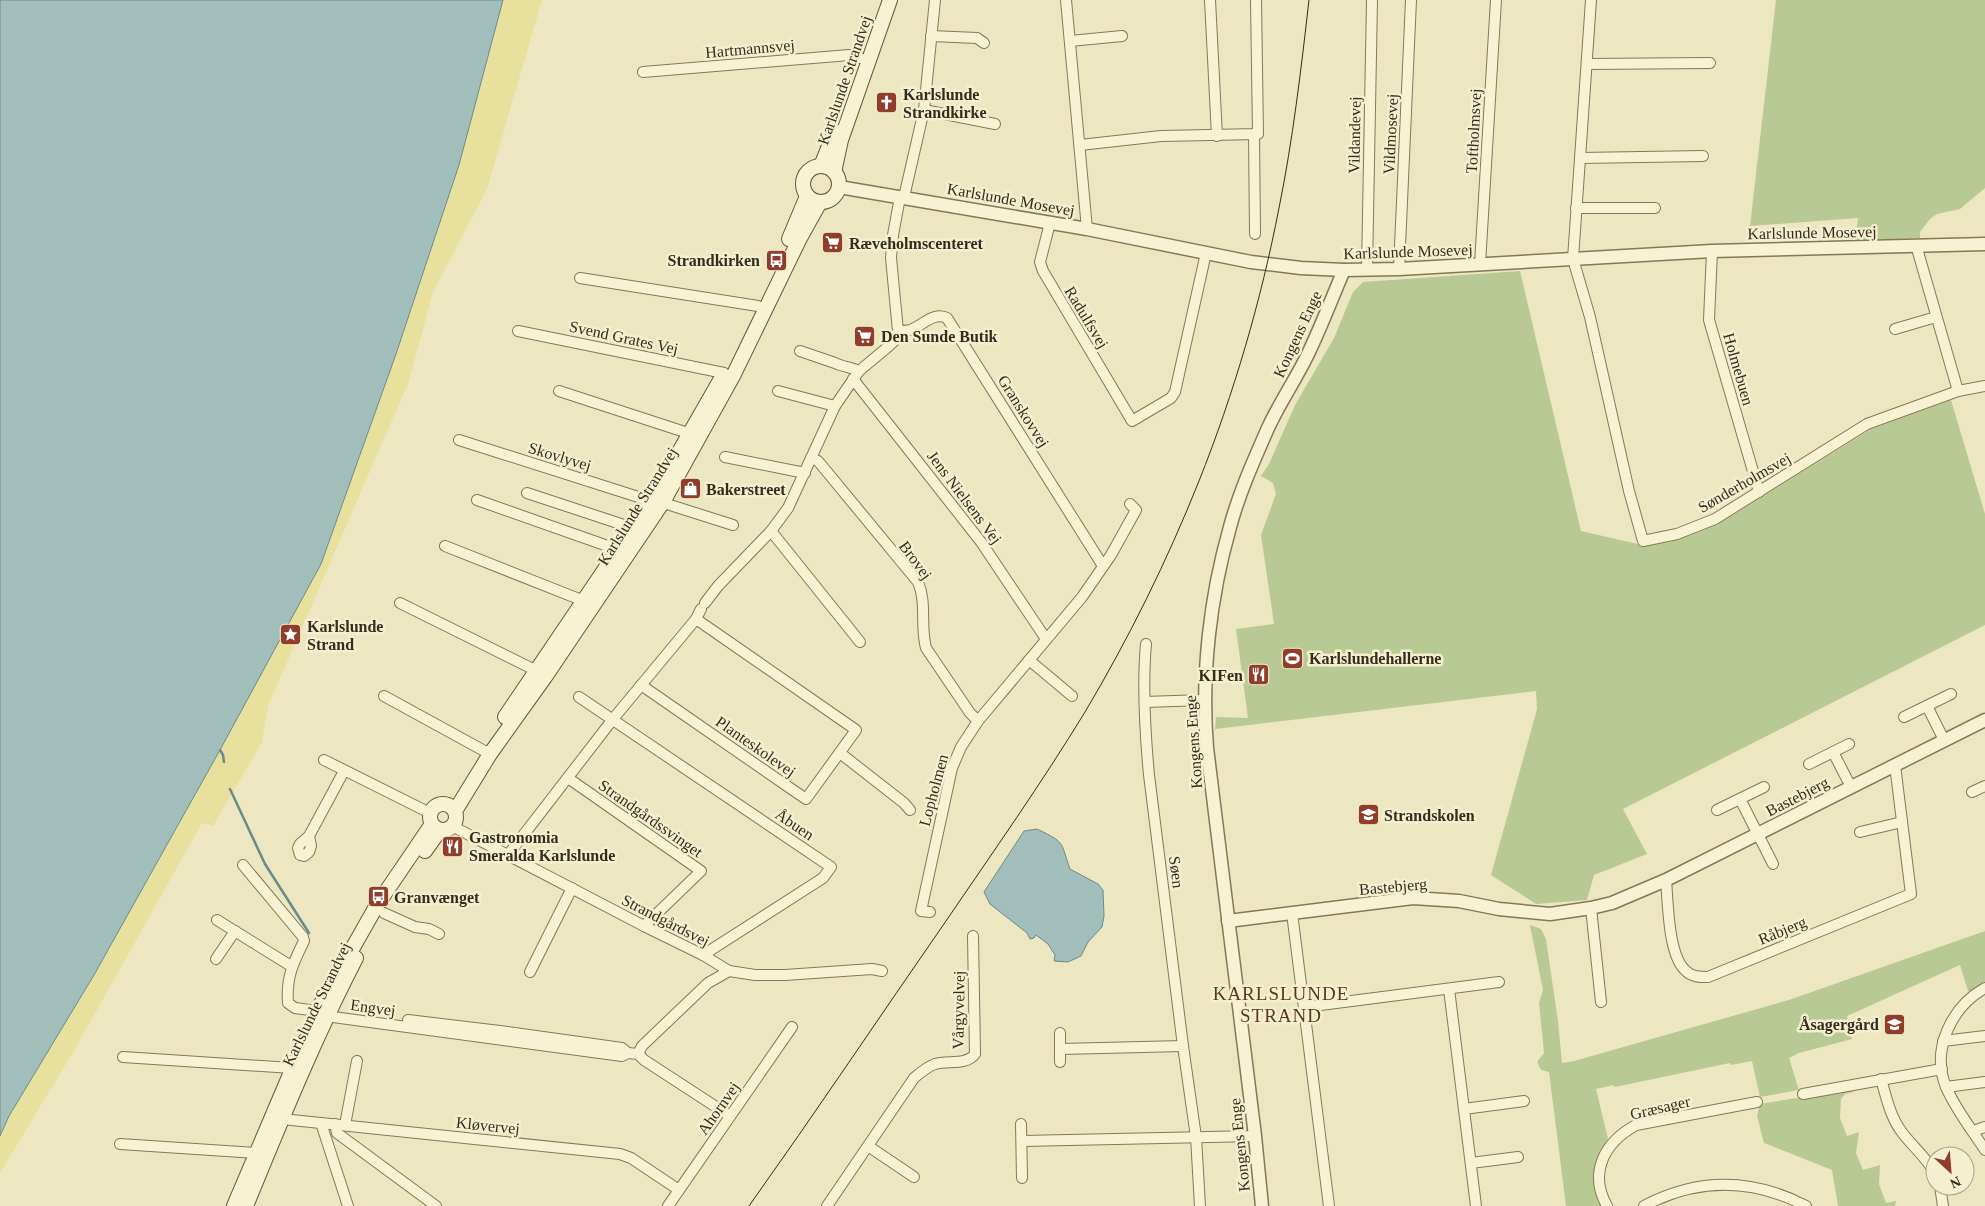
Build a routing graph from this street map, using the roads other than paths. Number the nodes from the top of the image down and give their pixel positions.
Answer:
1 (880, 0) edge
2 (890, 0) edge
3 (935, 0) edge
4 (1066, 0) edge
5 (1210, 0) edge
6 (1256, 0) edge
7 (1372, 0) edge
8 (1411, 0) edge
9 (1496, 0) edge
10 (1591, 0) edge
11 (931, 36) junction
12 (1122, 36) dead end
13 (1070, 41) junction
14 (984, 43) dead end
15 (860, 58) junction
16 (1710, 63) dead end
17 (1587, 64) junction
18 (643, 72) dead end
19 (924, 110) junction
20 (995, 124) dead end
21 (1256, 134) junction
22 (1217, 136) junction
23 (1080, 145) junction
24 (1703, 156) dead end
25 (1580, 158) junction
26 (821, 166) junction
27 (834, 172) junction
28 (839, 187) junction
29 (902, 197) junction
30 (814, 199) junction
31 (1576, 208) junction
32 (1655, 208) dead end
33 (1050, 223) junction
34 (1087, 229) junction
35 (1255, 234) dead end
36 (1985, 244) edge
37 (1916, 245) junction
38 (1712, 250) junction
39 (1206, 253) junction
40 (1573, 259) junction
41 (1480, 264) junction
42 (1398, 269) junction
43 (1344, 270) junction
44 (1367, 270) junction
45 (580, 278) dead end
46 (758, 306) junction
47 (1936, 317) junction
48 (1895, 329) dead end
49 (518, 331) dead end
50 (898, 331) junction
51 (800, 352) dead end
52 (724, 373) junction
53 (856, 375) junction
54 (1985, 386) edge
55 (559, 391) dead end
56 (778, 391) dead end
57 (1958, 391) junction
58 (835, 406) junction
59 (691, 434) junction
60 (459, 440) dead end
61 (725, 457) dead end
62 (811, 458) junction
63 (805, 473) junction
64 (1759, 492) junction
65 (527, 493) dead end
66 (477, 500) dead end
67 (657, 501) junction
68 (1130, 504) dead end
69 (734, 525) dead end
70 (633, 528) junction
71 (771, 531) junction
72 (445, 546) dead end
73 (619, 550) junction
74 (1103, 566) junction
75 (584, 601) junction
76 (400, 603) dead end
77 (701, 610) junction
78 (1046, 639) junction
79 (860, 642) dead end
80 (1146, 644) dead end
81 (1029, 660) junction
82 (537, 671) junction
83 (641, 685) junction
84 (1951, 694) dead end
85 (384, 696) dead end
86 (1072, 696) dead end
87 (578, 697) dead end
88 (1204, 700) junction
89 (1145, 702) junction
90 (1927, 706) junction
91 (1904, 717) dead end
92 (613, 719) junction
93 (1985, 720) edge
94 (978, 721) junction
95 (1944, 740) junction
96 (1849, 744) dead end
97 (487, 752) junction
98 (1833, 752) junction
99 (840, 753) junction
100 (324, 760) dead end
101 (1809, 764) dead end
102 (1895, 765) junction
103 (344, 771) junction
104 (568, 778) junction
105 (1985, 786) edge
106 (1764, 787) dead end
107 (1851, 787) junction
108 (1972, 792) dead end
109 (1740, 799) junction
110 (451, 808) junction
111 (910, 810) dead end
112 (1717, 810) dead end
113 (1902, 822) junction
114 (439, 823) junction
115 (1860, 832) dead end
116 (1757, 834) junction
117 (309, 836) dead end
118 (508, 855) junction
119 (1772, 864) dead end
120 (243, 865) dead end
121 (1666, 880) junction
122 (572, 888) junction
123 (1590, 908) junction
124 (930, 912) dead end
125 (384, 913) junction
126 (1292, 913) junction
127 (217, 920) dead end
128 (1228, 921) junction
129 (644, 926) junction
130 (235, 931) junction
131 (439, 934) dead end
132 (973, 936) dead end
133 (703, 954) junction
134 (216, 959) dead end
135 (291, 966) junction
136 (729, 971) junction
137 (530, 972) dead end
138 (882, 972) dead end
139 (1499, 982) dead end
140 (1985, 988) edge
141 (1449, 989) junction
142 (1601, 1002) dead end
143 (1305, 1007) junction
144 (322, 1012) junction
145 (792, 1027) dead end
146 (1060, 1033) dead end
147 (1985, 1036) edge
148 (1944, 1041) junction
149 (1183, 1046) junction
150 (1060, 1049) junction
151 (633, 1054) junction
152 (123, 1057) dead end
153 (357, 1061) dead end
154 (1060, 1062) dead end
155 (292, 1068) junction
156 (1942, 1069) junction
157 (1881, 1079) junction
158 (1985, 1082) edge
159 (1946, 1087) junction
160 (1803, 1094) dead end
161 (1524, 1101) dead end
162 (1757, 1102) dead end
163 (1464, 1109) junction
164 (730, 1116) junction
165 (282, 1119) junction
166 (321, 1122) junction
167 (340, 1124) junction
168 (1021, 1124) dead end
169 (1985, 1127) edge
170 (1973, 1131) junction
171 (1255, 1136) junction
172 (1196, 1138) junction
173 (1022, 1140) junction
174 (120, 1144) dead end
175 (868, 1146) junction
176 (1985, 1150) edge
177 (257, 1153) junction
178 (1518, 1157) dead end
179 (1925, 1158) edge
180 (1470, 1163) junction
181 (914, 1177) dead end
182 (1022, 1178) dead end
183 (679, 1190) junction
184 (234, 1206) edge
185 (246, 1206) edge
186 (348, 1206) edge
187 (436, 1206) edge
188 (668, 1206) edge
189 (827, 1206) edge
190 (1200, 1206) edge
191 (1262, 1206) edge
192 (1329, 1206) edge
193 (1476, 1206) edge
194 (1607, 1206) edge
195 (1644, 1206) edge
196 (1806, 1206) edge

1 - 15 main road, Karlslunde Strandvej
2 - 27 main road, Karlslunde Strandvej
3 - 11 street
4 - 13 street
5 - 22 street
6 - 21 street
7 - 44 street, Vildandevej
8 - 42 street, Vildmosevej
9 - 41 street, Toftholmsvej
10 - 17 street
11 - 14 street
11 - 19 street
12 - 13 street
13 - 23 street
15 - 18 street, Hartmannsvej
15 - 26 main road, Karlslunde Strandvej
16 - 17 street
17 - 25 street
19 - 20 street
19 - 29 street
21 - 22 street
21 - 35 street
22 - 23 street
23 - 34 street
24 - 25 street
25 - 31 street
26 - 27 main road
26 - 30 main road
27 - 28 main road
28 - 29 street, Karlslunde Mosevej
28 - 30 main road
29 - 33 street, Karlslunde Mosevej
29 - 50 street
30 - 46 main road, Karlslunde Strandvej
30 - 67 main road, Karlslunde Strandvej
31 - 32 street
31 - 40 street
33 - 34 street, Karlslunde Mosevej
33 - 39 street, Radulfsvej
34 - 39 street, Karlslunde Mosevej
36 - 37 street, Karlslunde Mosevej
37 - 38 street, Karlslunde Mosevej
37 - 47 street
38 - 40 street, Karlslunde Mosevej
38 - 64 street, Holmebuen
39 - 43 street, Karlslunde Mosevej
40 - 41 street, Karlslunde Mosevej
40 - 64 street, Sønderholmsvej
41 - 42 street, Karlslunde Mosevej
42 - 44 street, Karlslunde Mosevej
43 - 44 street, Karlslunde Mosevej
43 - 88 street, Kongens Enge
45 - 46 street
46 - 52 main road, Karlslunde Strandvej
47 - 48 street
47 - 57 street
49 - 52 street, Svend Grates Vej
50 - 53 street
50 - 74 street, Granskovvej
51 - 53 street
52 - 59 main road, Karlslunde Strandvej
53 - 58 street
53 - 78 street, Jens Nielsens Vej
54 - 57 street, Sønderholmsvej
55 - 59 street
56 - 58 street
57 - 64 street, Sønderholmsvej
58 - 62 street
59 - 67 main road, Karlslunde Strandvej
60 - 67 street, Skovlyvej
61 - 63 street
62 - 63 street
62 - 94 street, Brovej
63 - 71 street
65 - 70 street
66 - 73 street, Karlslunde Strandvej
67 - 69 street, Skovlyvej
67 - 70 main road, Karlslunde Strandvej
67 - 97 main road, Karlslunde Strandvej
68 - 74 street, Lopholmen
70 - 73 main road, Karlslunde Strandvej
71 - 77 street
71 - 79 street
72 - 75 street
73 - 75 main road, Karlslunde Strandvej
74 - 78 street, Lopholmen
75 - 82 main road, Karlslunde Strandvej
76 - 82 street
77 - 83 street
77 - 99 street, Planteskolevej
78 - 81 street, Lopholmen
80 - 89 street, Søen
81 - 86 street
81 - 94 street, Lopholmen
82 - 97 main road, Karlslunde Strandvej
83 - 92 street
83 - 99 street, Planteskolevej
84 - 90 street
85 - 97 street
87 - 92 street
88 - 89 street
88 - 128 street, Kongens Enge
89 - 149 street, Søen
90 - 91 street
90 - 95 street
92 - 104 street
92 - 133 street, Åbuen
93 - 95 street, Bastebjerg
94 - 124 street, Lopholmen
95 - 102 street, Bastebjerg
96 - 98 street, Bastebjerg
97 - 110 main road, Karlslunde Strandvej
98 - 101 street, Bastebjerg
98 - 107 street, Bastebjerg
99 - 111 street
100 - 103 street, Strandgårdsvej
102 - 107 street, Bastebjerg
102 - 113 street, Råbjerg
103 - 114 street, Strandgårdsvej
103 - 117 street
104 - 118 street
104 - 129 street, Strandgårdssvinget
105 - 108 street
106 - 109 street, Bastebjerg
107 - 116 street, Bastebjerg
109 - 112 street, Bastebjerg
109 - 116 street, Bastebjerg
110 - 114 main road
110 - 114 main road
113 - 115 street
113 - 121 street, Råbjerg
114 - 118 street, Strandgårdsvej
114 - 125 main road, Karlslunde Strandvej
114 - 144 main road, Karlslunde Strandvej
116 - 119 street, Bastebjerg
116 - 121 street, Bastebjerg
118 - 122 street, Strandgårdsvej
120 - 135 street
121 - 123 street, Bastebjerg
122 - 129 street, Strandgårdsvej
122 - 137 street
123 - 126 street, Bastebjerg
123 - 142 street
125 - 131 street
125 - 144 main road, Karlslunde Strandvej
126 - 128 street, Bastebjerg
126 - 143 street
127 - 130 street
128 - 171 street, Kongens Enge
129 - 133 street, Strandgårdsvej
130 - 134 street
130 - 135 street
132 - 175 street, Vårgyvelvej
133 - 136 street, Strandgårdsvej
135 - 144 street, Engvej
136 - 138 street, Strandgårdsvej
136 - 151 street
139 - 141 street
140 - 148 street
141 - 143 street
141 - 163 street
143 - 192 street
144 - 151 street, Engvej
144 - 155 main road, Karlslunde Strandvej
144 - 165 main road, Karlslunde Strandvej
145 - 164 street, Ahornvej
146 - 150 street
147 - 148 street
148 - 156 street
149 - 150 street
149 - 172 street, Søen
150 - 154 street
151 - 164 street
152 - 155 street
153 - 167 street
155 - 177 main road, Karlslunde Strandvej
156 - 157 street
156 - 159 street
157 - 160 street
157 - 179 street
158 - 159 street
159 - 170 street
161 - 163 street
162 - 194 street, Græsager
163 - 180 street
164 - 183 street, Ahornvej
165 - 166 street, Kløvervej
165 - 185 main road, Karlslunde Strandvej
166 - 167 street, Kløvervej
166 - 186 street
167 - 183 street, Kløvervej
167 - 187 street
168 - 173 street
169 - 170 street
170 - 176 street
171 - 172 street
171 - 191 street, Kongens Enge
172 - 173 street
172 - 190 street, Søen
173 - 182 street
174 - 177 street
175 - 181 street
175 - 189 street, Vårgyvelvej
177 - 184 main road, Karlslunde Strandvej
178 - 180 street
180 - 193 street
183 - 188 street, Ahornvej
195 - 196 street

